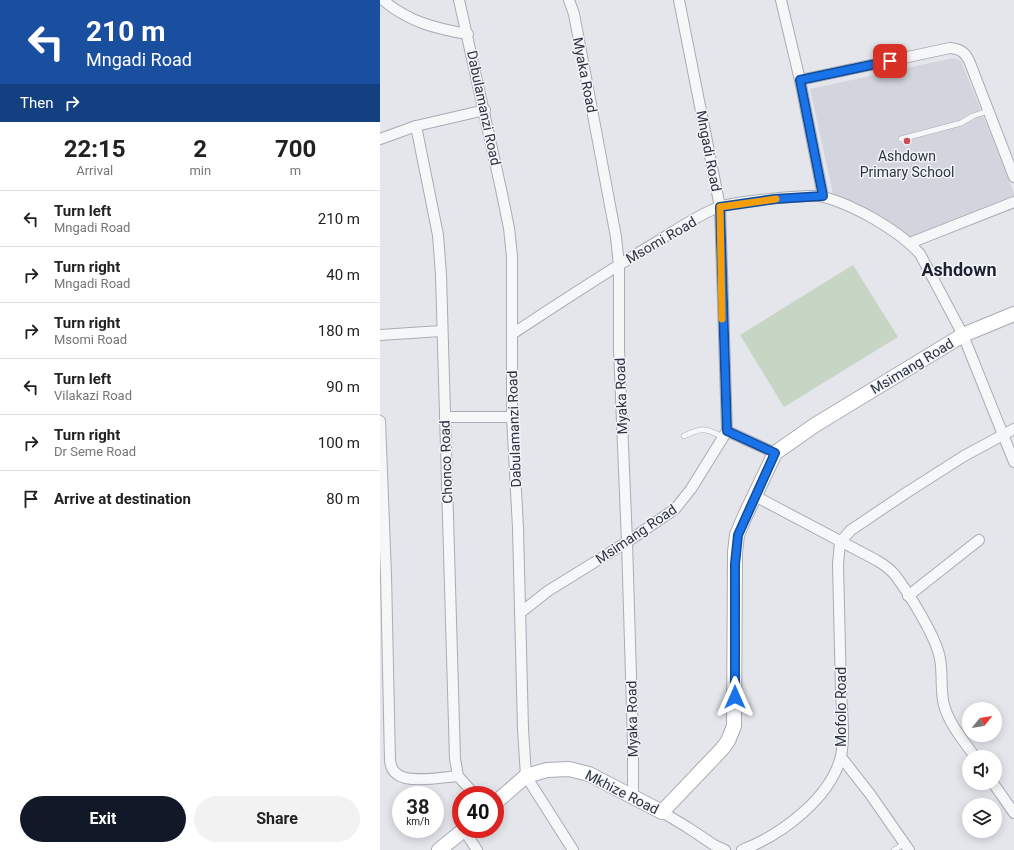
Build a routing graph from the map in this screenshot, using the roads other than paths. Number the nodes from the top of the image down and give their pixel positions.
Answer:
1 (383, 0) edge
2 (459, 0) edge
3 (569, 0) edge
4 (679, 0) edge
5 (781, 0) edge
6 (468, 34) junction
7 (800, 80) junction
8 (485, 110) junction
9 (988, 110) junction
10 (416, 126) junction
11 (380, 138) edge
12 (901, 139) dead end
13 (1014, 177) edge
14 (823, 196) junction
15 (1014, 202) edge
16 (720, 207) junction
17 (910, 243) junction
18 (619, 265) junction
19 (1014, 314) edge
20 (441, 331) junction
21 (512, 334) junction
22 (380, 335) edge
23 (963, 335) junction
24 (445, 417) junction
25 (512, 417) junction
26 (380, 421) edge
27 (1014, 429) edge
28 (1003, 433) junction
29 (725, 434) junction
30 (684, 436) dead end
31 (775, 453) junction
32 (1014, 462) edge
33 (755, 496) junction
34 (979, 540) dead end
35 (628, 542) junction
36 (840, 542) junction
37 (383, 574) edge
38 (908, 596) junction
39 (520, 613) junction
40 (970, 750) edge
41 (841, 757) junction
42 (458, 776) junction
43 (526, 776) junction
44 (467, 786) edge
45 (998, 790) edge
46 (504, 794) edge
47 (633, 796) junction
48 (662, 812) junction
49 (1014, 813) edge
50 (453, 838) edge
51 (470, 838) edge
52 (907, 846) edge
53 (439, 850) edge
54 (477, 850) edge
55 (573, 850) edge
56 (724, 850) edge
57 (742, 850) edge
58 (894, 850) edge

1 - 6 street
2 - 6 street, Dabulamanzi Road
3 - 18 street, Myaka Road
4 - 16 street, Mngadi Road
5 - 7 street
6 - 8 street, Dabulamanzi Road
7 - 9 street
7 - 14 street
8 - 10 street
8 - 21 street, Dabulamanzi Road
9 - 12 lane
9 - 13 street
10 - 11 street
10 - 20 street, Chonco Road
14 - 16 street, Msomi Road
14 - 17 street, Msomi Road
15 - 17 street
16 - 18 street, Msomi Road
16 - 29 street, Mngadi Road
17 - 23 street, Msomi Road
18 - 21 street, Msomi Road
18 - 35 street, Myaka Road
19 - 23 street, Msimang Road
20 - 22 street
20 - 24 street, Chonco Road
21 - 25 street, Dabulamanzi Road
23 - 28 street, Msomi Road
23 - 31 street, Msimang Road
24 - 25 street
24 - 42 street, Chonco Road
25 - 39 street, Dabulamanzi Road
26 - 37 street
27 - 28 street
28 - 32 street, Msomi Road
28 - 36 street
29 - 30 lane
29 - 31 street
29 - 35 street, Msimang Road
31 - 33 street
33 - 36 street
33 - 48 street
34 - 38 street
35 - 39 street, Msimang Road
35 - 47 street, Myaka Road
36 - 38 street
36 - 41 street, Mofolo Road
37 - 42 street
38 - 40 street
39 - 43 street, Dabulamanzi Road
41 - 52 street
41 - 57 street, Mofolo Road
42 - 44 street
43 - 46 street, Mkhize Road
43 - 47 street, Mkhize Road
43 - 55 street, Dabulamanzi Road
45 - 49 street
47 - 48 street, Mkhize Road
48 - 56 street, Mkhize Road
50 - 53 street
51 - 54 street
52 - 58 lane

